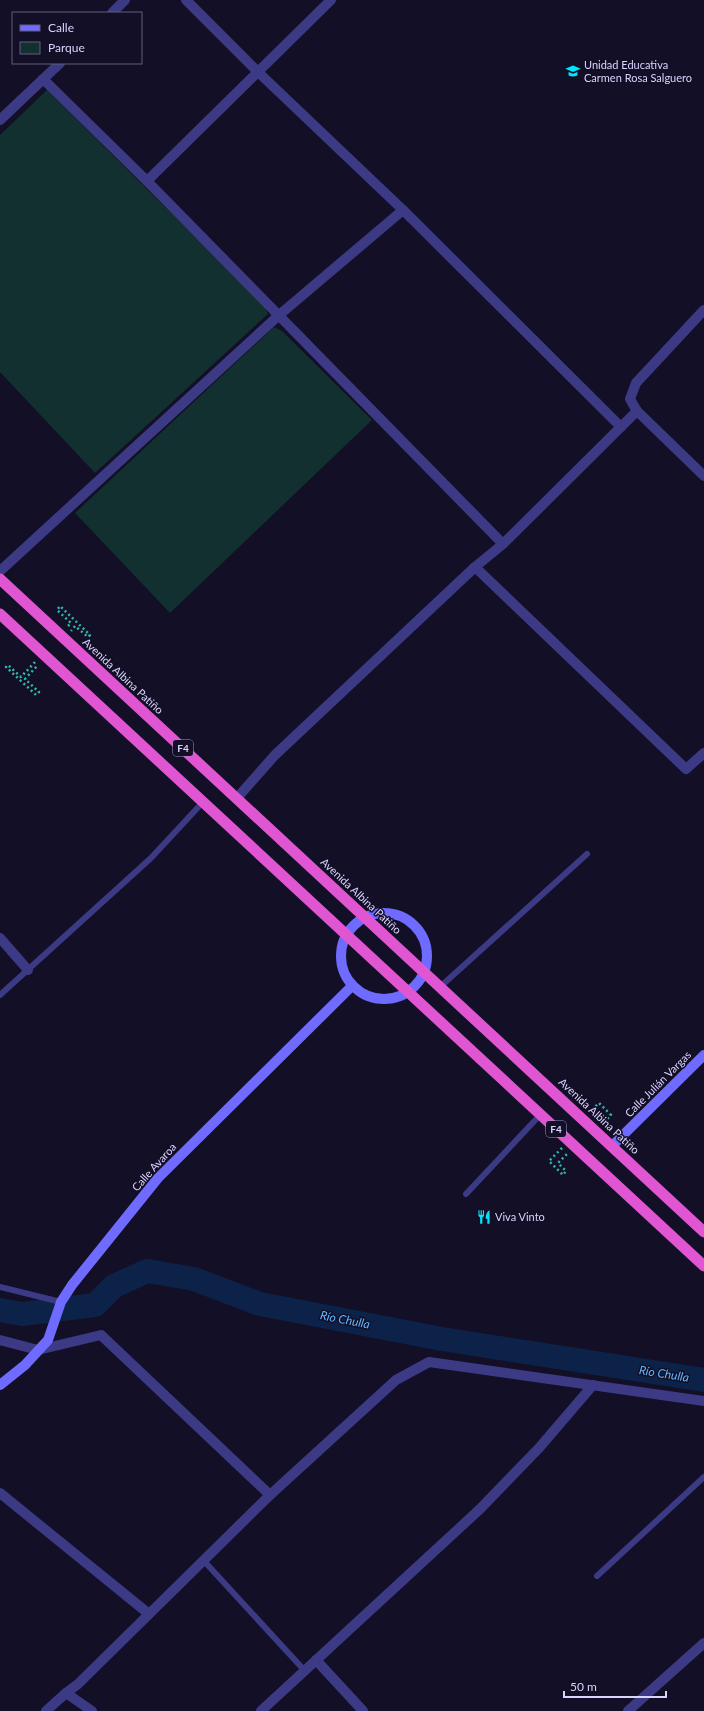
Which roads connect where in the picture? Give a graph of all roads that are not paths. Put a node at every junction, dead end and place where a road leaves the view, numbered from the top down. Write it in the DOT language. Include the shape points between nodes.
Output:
graph roads {
  1 [pos="125,0"];
  2 [pos="186,0"];
  3 [pos="331,0"];
  4 [pos="113,12"];
  5 [pos="59,64"];
  6 [pos="258,72"];
  7 [pos="43,79"];
  8 [pos="0,120"];
  9 [pos="147,181"];
  10 [pos="403,210"];
  11 [pos="704,310"];
  12 [pos="278,316"];
  13 [pos="637,411"];
  14 [pos="621,426"];
  15 [pos="704,476"];
  16 [pos="503,544"];
  17 [pos="475,567"];
  18 [pos="0,571"];
  19 [pos="0,580"];
  20 [pos="0,614"];
  21 [pos="704,753"];
  22 [pos="237,798"];
  23 [pos="203,802"];
  24 [pos="587,854"];
  25 [pos="365,917"];
  26 [pos="347,935"];
  27 [pos="0,938"];
  28 [pos="28,970"];
  29 [pos="424,972"];
  30 [pos="352,986"];
  31 [pos="440,986"];
  32 [pos="408,992"];
  33 [pos="0,995"];
  34 [pos="704,1055"];
  35 [pos="541,1114"];
  36 [pos="612,1146"];
  37 [pos="466,1194"];
  38 [pos="704,1232"];
  39 [pos="704,1266"];
  40 [pos="0,1287"];
  41 [pos="61,1303"];
  42 [pos="0,1340"];
  43 [pos="38,1350"];
  44 [pos="0,1385"];
  45 [pos="593,1385"];
  46 [pos="704,1401"];
  47 [pos="704,1477"];
  48 [pos="0,1493"];
  49 [pos="270,1495"];
  50 [pos="204,1561"];
  51 [pos="597,1576"];
  52 [pos="149,1614"];
  53 [pos="704,1643"];
  54 [pos="316,1660"];
  55 [pos="305,1671"];
  56 [pos="66,1693"];
  57 [pos="46,1711"];
  58 [pos="92,1711"];
  59 [pos="261,1711"];
  60 [pos="363,1711"];
  61 [pos="628,1711"];
  1 -- 4 [label="street"];
  2 -- 6 [label="street"];
  3 -- 6 [label="street"];
  5 -- 7 [label="street"];
  6 -- 9 [label="street"];
  6 -- 10 [label="street"];
  7 -- 8 [label="street"];
  7 -- 9 [label="street"];
  9 -- 12 [label="street"];
  10 -- 12 [label="street"];
  10 -- 14 [label="street"];
  11 -- 13 [label="street" via="636,384 630,399"];
  12 -- 16 [label="street"];
  12 -- 18 [label="street"];
  13 -- 14 [label="street"];
  13 -- 15 [label="street"];
  14 -- 16 [label="street"];
  16 -- 17 [label="street"];
  17 -- 21 [label="street" via="686,769"];
  17 -- 22 [label="street" via="275,755"];
  19 -- 22 [label="highway, Avenida Albina Patiño / F4"];
  20 -- 23 [label="highway, F4"];
  22 -- 25 [label="highway, Avenida Albina Patiño / F4"];
  23 -- 26 [label="highway, F4"];
  23 -- 28 [label="lane" via="151,858"];
  24 -- 31 [label="lane"];
  25 -- 26 [label="main road" via="356,923"];
  25 -- 29 [label="highway, Avenida Albina Patiño / F4"];
  25 -- 29 [label="main road" via="381,911 395,912 408,919 425,941 427,955"];
  26 -- 30 [label="main road" via="342,947 341,961"];
  26 -- 32 [label="highway, F4"];
  27 -- 28 [label="street"];
  28 -- 33 [label="lane"];
  29 -- 31 [label="highway, Avenida Albina Patiño / F4"];
  29 -- 32 [label="main road" via="418,983"];
  30 -- 32 [label="main road" via="362,994 386,1000"];
  30 -- 41 [label="main road, Calle Avaroa" via="158,1178 72,1285"];
  31 -- 36 [label="highway, Avenida Albina Patiño / F4"];
  32 -- 35 [label="highway, F4"];
  34 -- 36 [label="main road, Calle Julián Vargas"];
  35 -- 37 [label="lane"];
  35 -- 39 [label="highway, F4"];
  36 -- 38 [label="highway, Avenida Albina Patiño / F4"];
  40 -- 41 [label="lane"];
  41 -- 43 [label="main road, Calle Avaroa" via="48,1340"];
  42 -- 43 [label="street"];
  43 -- 44 [label="main road, Calle Avaroa" via="25,1365"];
  43 -- 49 [label="street" via="101,1335"];
  45 -- 46 [label="street"];
  45 -- 49 [label="street" via="429,1362 396,1380"];
  45 -- 54 [label="street" via="539,1448 480,1509"];
  47 -- 51 [label="lane"];
  48 -- 52 [label="street"];
  49 -- 50 [label="street"];
  50 -- 52 [label="street"];
  50 -- 55 [label="lane"];
  52 -- 56 [label="street"];
  53 -- 61 [label="street"];
  54 -- 55 [label="street"];
  54 -- 60 [label="street"];
  55 -- 59 [label="street"];
  56 -- 57 [label="street"];
  56 -- 58 [label="street"];
}
